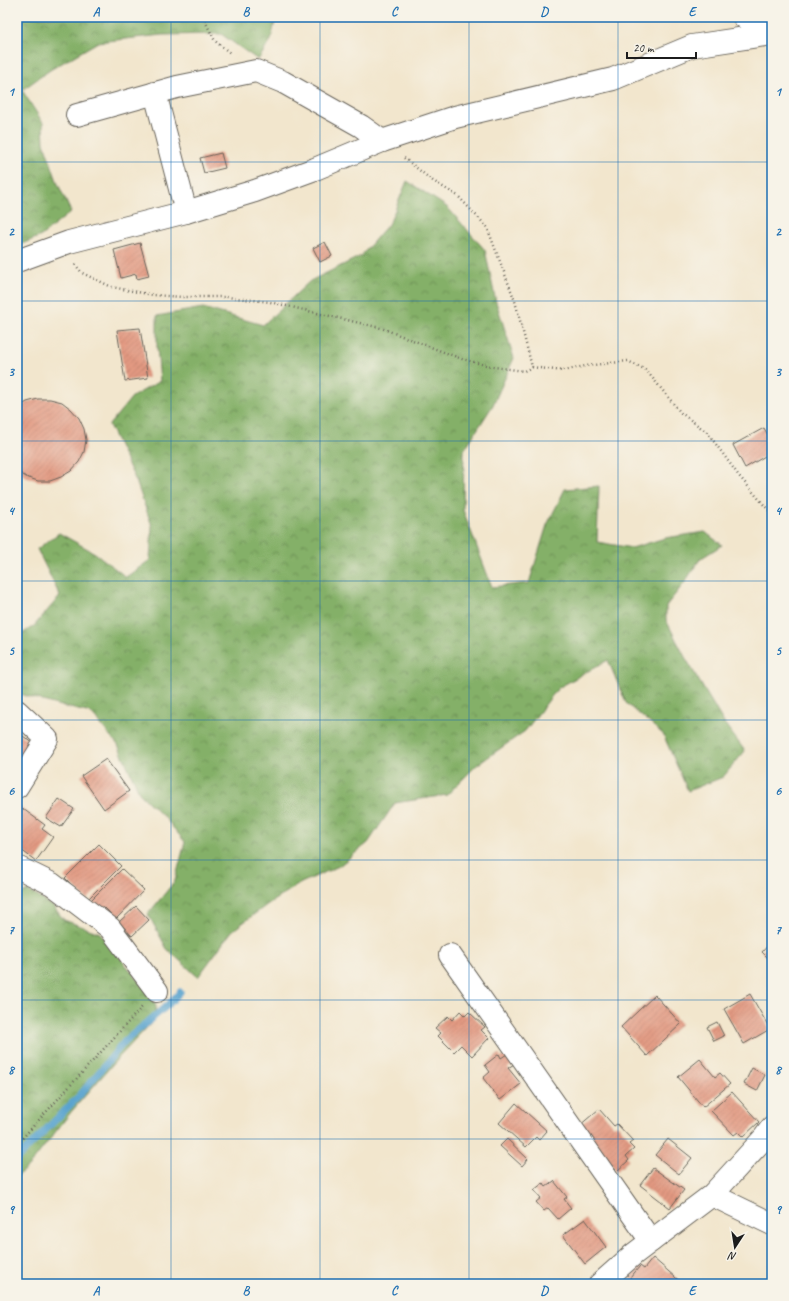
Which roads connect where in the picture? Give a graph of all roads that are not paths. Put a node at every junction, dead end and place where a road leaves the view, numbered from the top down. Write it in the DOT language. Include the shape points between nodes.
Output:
graph roads {
  1 [pos="744,17"];
  2 [pos="770,34"];
  3 [pos="155,93"];
  4 [pos="77,114"];
  5 [pos="382,141"];
  6 [pos="186,212"];
  7 [pos="17,261"];
  8 [pos="17,711"];
  9 [pos="17,787"];
  10 [pos="17,867"];
  11 [pos="450,955"];
  12 [pos="157,991"];
  13 [pos="772,1126"];
  14 [pos="712,1195"];
  15 [pos="772,1224"];
  16 [pos="651,1241"];
  17 [pos="600,1284"];
  1 -- 2 [label="street"];
  2 -- 5 [label="street" via="692,46 613,80 455,117"];
  3 -- 4 [label="street"];
  3 -- 5 [label="street" via="256,71 283,82 361,126"];
  3 -- 6 [label="street"];
  5 -- 6 [label="street" via="255,191"];
  6 -- 7 [label="street" via="69,242"];
  8 -- 9 [label="street" via="47,739"];
  10 -- 12 [label="street" via="52,884 110,928"];
  11 -- 16 [label="street"];
  13 -- 14 [label="street"];
  14 -- 15 [label="street"];
  14 -- 16 [label="street"];
  16 -- 17 [label="street"];
}
